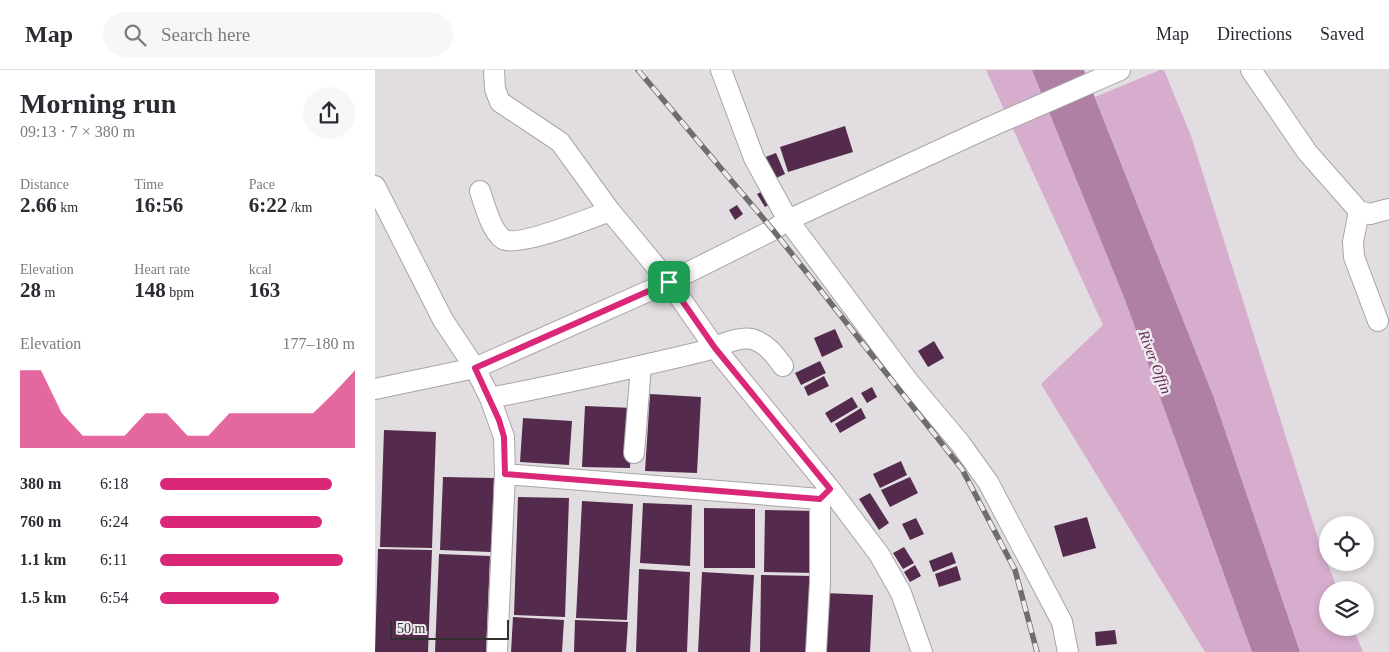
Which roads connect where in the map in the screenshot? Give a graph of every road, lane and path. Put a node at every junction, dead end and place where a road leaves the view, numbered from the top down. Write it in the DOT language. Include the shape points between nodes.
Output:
graph roads {
  1 [pos="494,70"];
  2 [pos="721,70"];
  3 [pos="1120,70"];
  4 [pos="1251,70"];
  5 [pos="375,186"];
  6 [pos="480,191"];
  7 [pos="1389,209"];
  8 [pos="610,211"];
  9 [pos="1359,211"];
  10 [pos="788,220"];
  11 [pos="669,282"];
  12 [pos="1378,321"];
  13 [pos="715,348"];
  14 [pos="641,366"];
  15 [pos="783,366"];
  16 [pos="475,368"];
  17 [pos="375,389"];
  18 [pos="490,398"];
  19 [pos="634,453"];
  20 [pos="505,474"];
  21 [pos="825,494"];
  22 [pos="497,652"];
  23 [pos="816,652"];
  24 [pos="922,652"];
  25 [pos="1068,652"];
  1 -- 8 [label="street" via="495,89 500,102 560,142"];
  2 -- 10 [label="street" via="754,158"];
  3 -- 10 [label="street"];
  4 -- 9 [label="street" via="1307,152"];
  5 -- 16 [label="street" via="443,320"];
  6 -- 8 [label="street" via="501,238 510,242 551,232"];
  7 -- 9 [label="street" via="1370,214"];
  8 -- 11 [label="street"];
  9 -- 12 [label="street" via="1353,242 1354,256"];
  10 -- 11 [label="street"];
  10 -- 25 [label="street" via="988,482 1062,622"];
  11 -- 13 [label="street"];
  11 -- 16 [label="street"];
  13 -- 14 [label="street"];
  13 -- 15 [label="street" via="739,339 752,339 773,352"];
  13 -- 21 [label="street"];
  14 -- 18 [label="street"];
  14 -- 19 [label="street"];
  16 -- 17 [label="street"];
  16 -- 18 [label="street"];
  18 -- 20 [label="street" via="504,437"];
  20 -- 21 [label="street"];
  20 -- 22 [label="street"];
  21 -- 23 [label="street"];
  21 -- 24 [label="street" via="879,554 901,593"];
}
